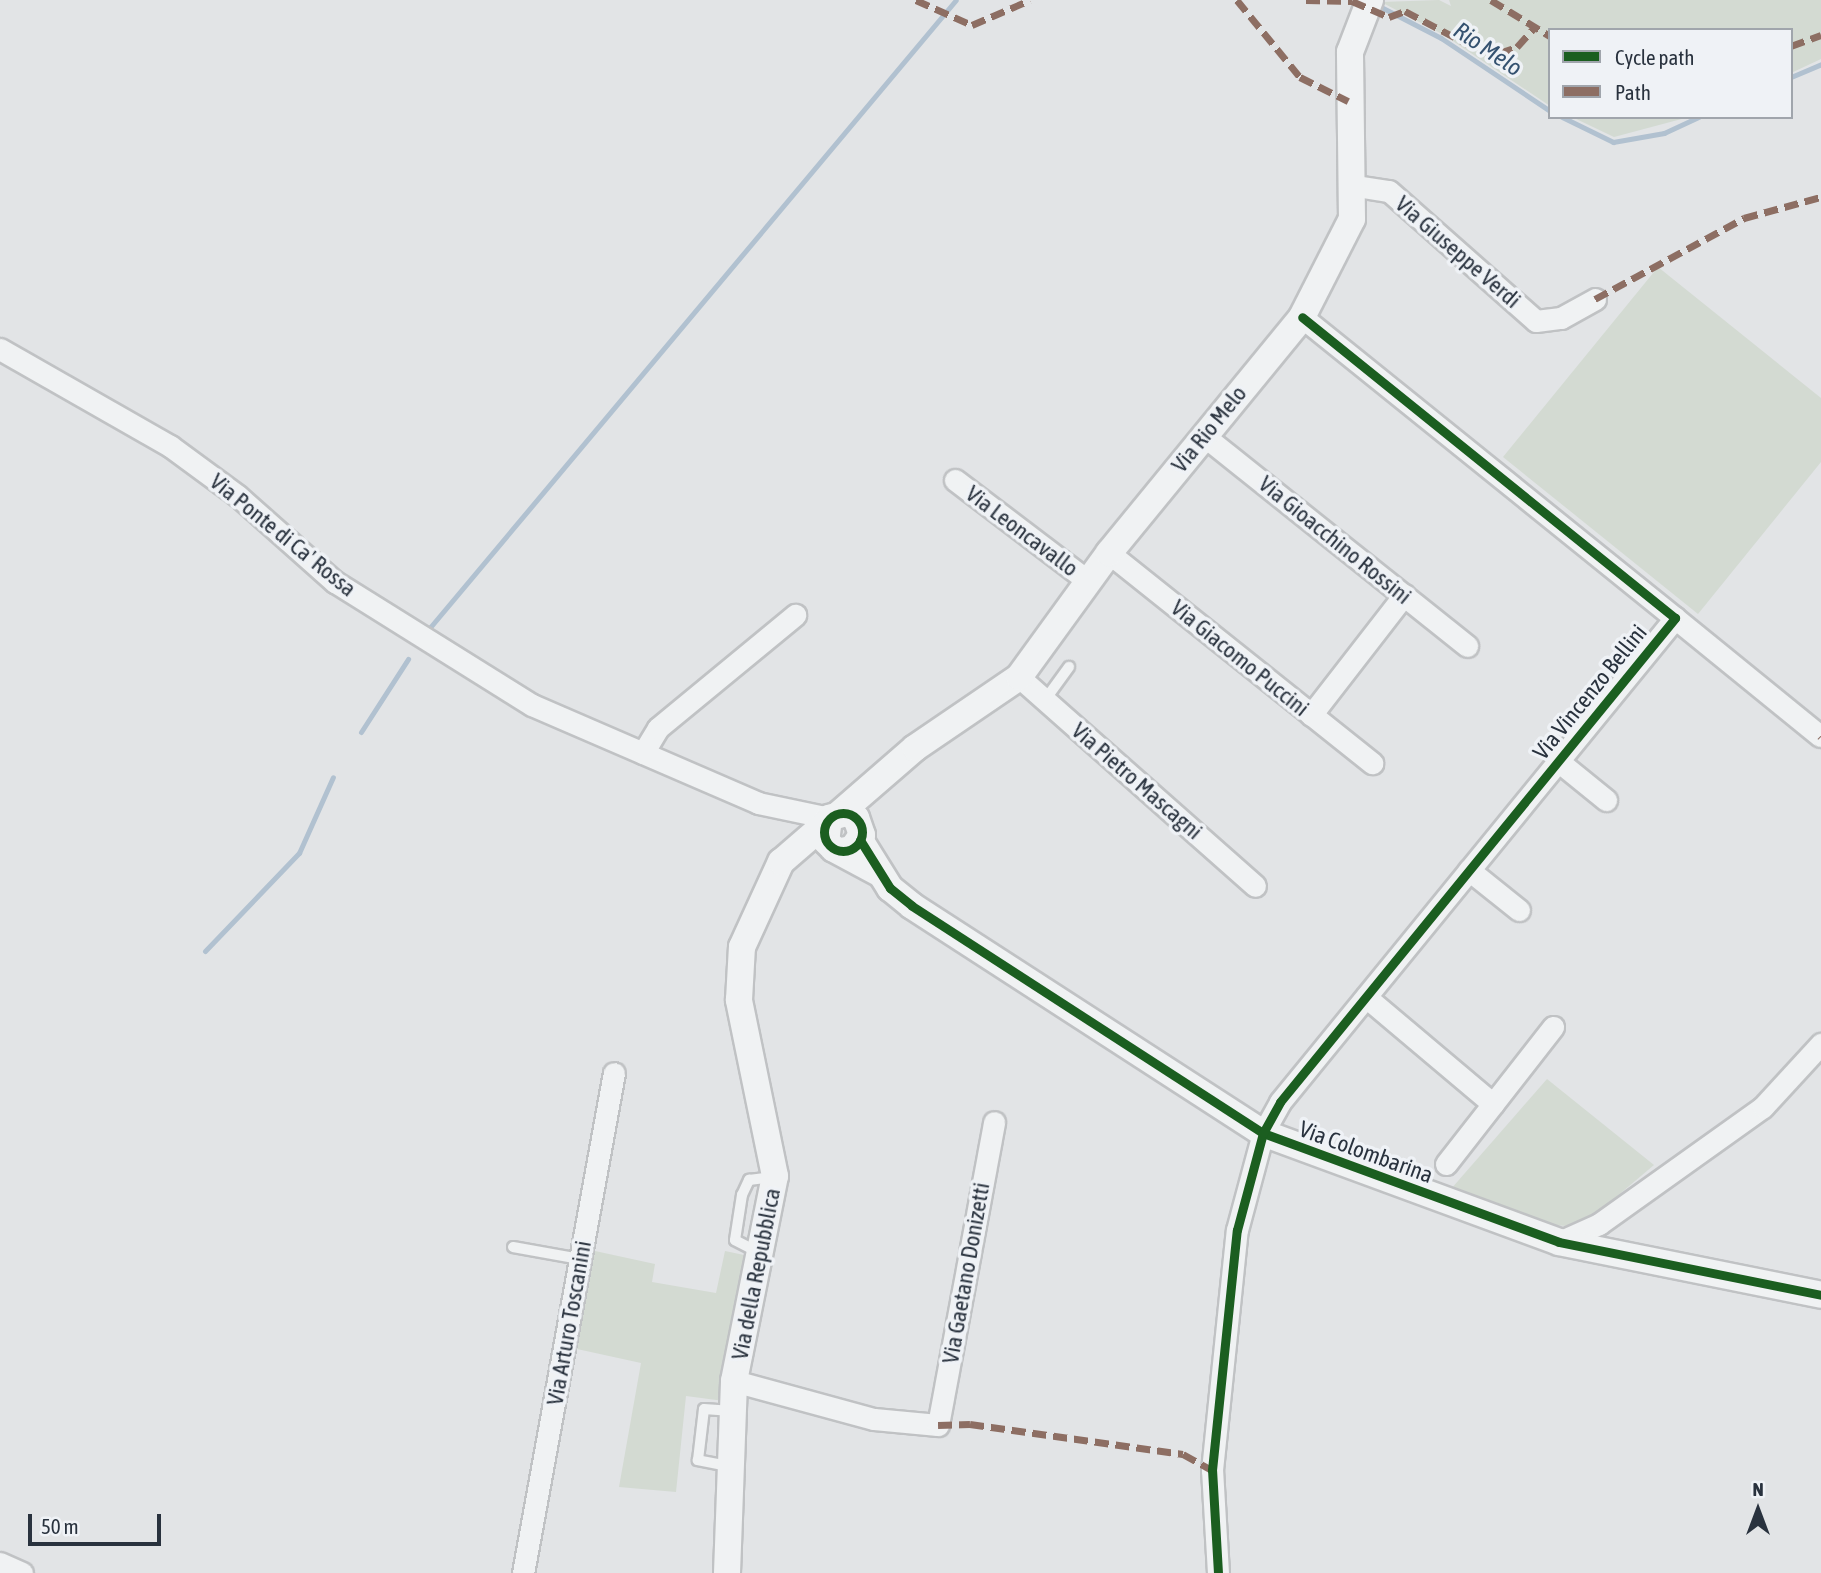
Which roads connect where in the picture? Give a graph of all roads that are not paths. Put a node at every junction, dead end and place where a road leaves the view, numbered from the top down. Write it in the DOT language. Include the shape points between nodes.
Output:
graph roads {
  1 [pos="1366,10"];
  2 [pos="1356,186"];
  3 [pos="1595,299"];
  4 [pos="1302,317"];
  5 [pos="0,349"];
  6 [pos="1203,435"];
  7 [pos="956,480"];
  8 [pos="1109,553"];
  9 [pos="1088,581"];
  10 [pos="1404,595"];
  11 [pos="795,615"];
  12 [pos="1675,618"];
  13 [pos="1468,646"];
  14 [pos="1069,667"];
  15 [pos="1019,677"];
  16 [pos="1045,700"];
  17 [pos="1311,715"];
  18 [pos="1820,736"];
  19 [pos="643,754"];
  20 [pos="1558,761"];
  21 [pos="1371,763"];
  22 [pos="883,775"];
  23 [pos="1606,800"];
  24 [pos="832,818"];
  25 [pos="849,842"];
  26 [pos="781,862"];
  27 [pos="1469,870"];
  28 [pos="1255,886"];
  29 [pos="1519,910"];
  30 [pos="1366,997"];
  31 [pos="1553,1027"];
  32 [pos="1821,1044"];
  33 [pos="614,1073"];
  34 [pos="1493,1104"];
  35 [pos="993,1122"];
  36 [pos="1263,1133"];
  37 [pos="1446,1164"];
  38 [pos="1559,1242"];
  39 [pos="513,1247"];
  40 [pos="580,1259"];
  41 [pos="1821,1295"];
  42 [pos="734,1381"];
  43 [pos="0,1563"];
  44 [pos="22,1573"];
  45 [pos="523,1573"];
  46 [pos="725,1573"];
  47 [pos="1218,1573"];
  1 -- 2 [label="street, Via Rio Melo" via="1350,52 1348,101"];
  2 -- 3 [label="street, Via Giuseppe Verdi" via="1389,191 1536,321 1561,318"];
  2 -- 4 [label="street, Via Rio Melo" via="1340,251"];
  4 -- 6 [label="street, Via Rio Melo"];
  4 -- 12 [label="street, Via Vincenzo Bellini"];
  5 -- 19 [label="street, Via Ponte di Ca' Rossa" via="170,446 238,496 335,582 449,657 532,705"];
  6 -- 8 [label="street, Via Rio Melo"];
  6 -- 10 [label="street, Via Gioacchino Rossini"];
  7 -- 9 [label="street, Via Leoncavallo"];
  8 -- 9 [label="street, Via Rio Melo"];
  8 -- 17 [label="street, Via Giacomo Puccini"];
  9 -- 15 [label="street, Via Rio Melo"];
  10 -- 13 [label="street, Via Gioacchino Rossini"];
  10 -- 17 [label="street"];
  11 -- 19 [label="street" via="658,728"];
  12 -- 18 [label="street, Via Vincenzo Bellini"];
  12 -- 20 [label="street, Via Vincenzo Bellini"];
  14 -- 16 [label="lane"];
  15 -- 16 [label="street, Via Pietro Mascagni"];
  15 -- 22 [label="street, Via Rio Melo"];
  16 -- 28 [label="street, Via Pietro Mascagni"];
  17 -- 21 [label="street, Via Giacomo Puccini"];
  19 -- 24 [label="street, Via Ponte di Ca' Rossa" via="758,803"];
  20 -- 23 [label="street, Via Vincenzo Bellini"];
  20 -- 27 [label="street, Via Vincenzo Bellini"];
  22 -- 24 [label="street, Via Rio Melo"];
  22 -- 25 [label="street"];
  24 -- 25 [label="street, Via Colombarina" via="856,818"];
  24 -- 26 [label="street, Via della Repubblica"];
  25 -- 26 [label="street"];
  25 -- 36 [label="street, Via Colombarina" via="942,927"];
  26 -- 42 [label="street, Via della Repubblica" via="742,947 739,1000 775,1176"];
  27 -- 29 [label="street"];
  27 -- 30 [label="street, Via Vincenzo Bellini"];
  30 -- 34 [label="street"];
  30 -- 36 [label="street, Via Vincenzo Bellini" via="1280,1102"];
  31 -- 34 [label="street"];
  32 -- 38 [label="street" via="1763,1107 1599,1224"];
  33 -- 40 [label="street, Via Arturo Toscanini"];
  34 -- 37 [label="street"];
  35 -- 42 [label="street, Via Gaetano Donizetti" via="938,1425 874,1419"];
  36 -- 38 [label="street, Via Colombarina"];
  36 -- 47 [label="street, Via Vincenzo Bellini" via="1237,1230 1212,1469"];
  38 -- 41 [label="street, Via Colombarina"];
  39 -- 40 [label="lane"];
  40 -- 45 [label="street, Via Arturo Toscanini"];
  42 -- 46 [label="street, Via della Repubblica"];
  43 -- 44 [label="street"];
}
